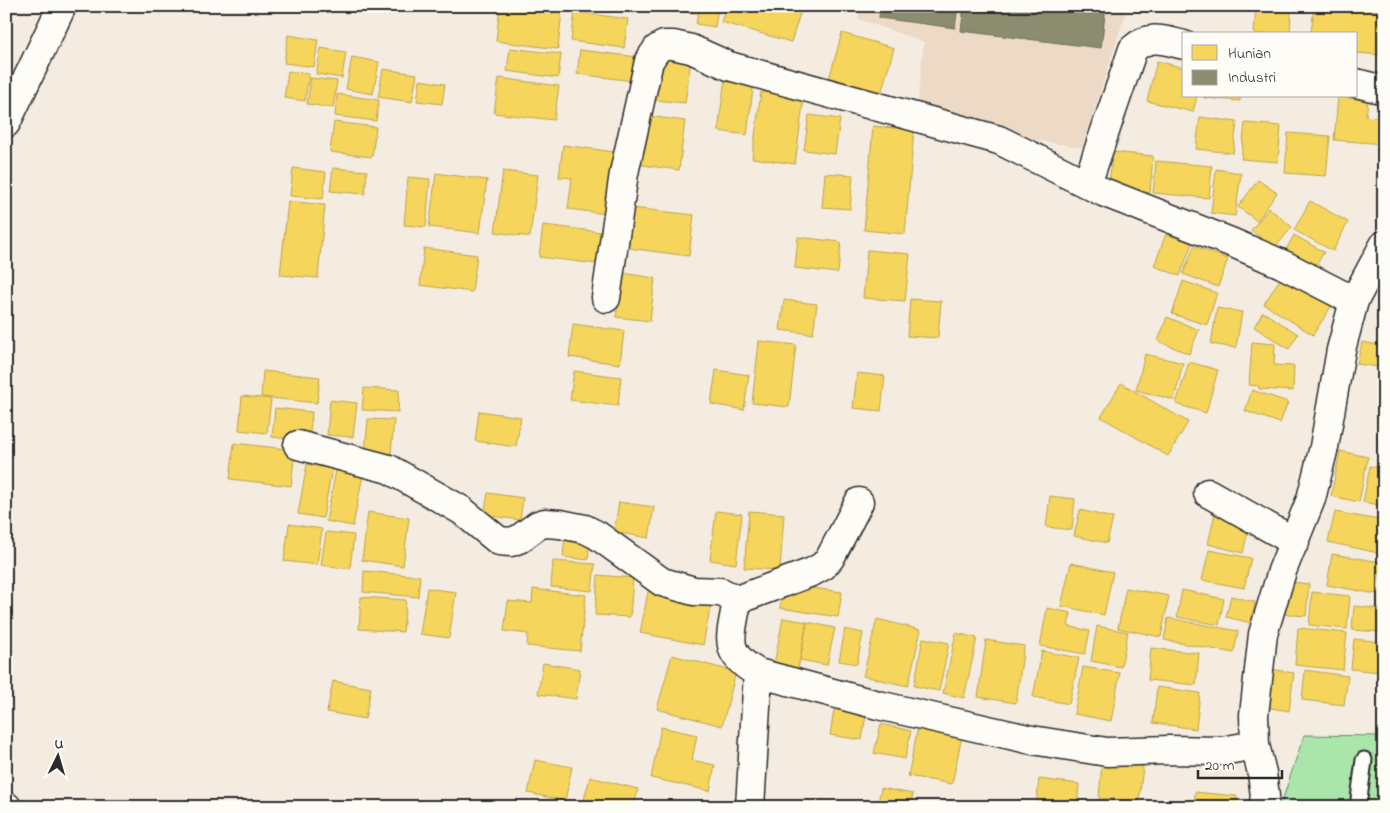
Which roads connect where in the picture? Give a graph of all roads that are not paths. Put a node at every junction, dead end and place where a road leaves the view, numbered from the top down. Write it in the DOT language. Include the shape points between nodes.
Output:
graph roads {
  1 [pos="62,6"];
  2 [pos="1182,44"];
  3 [pos="1358,84"];
  4 [pos="1384,90"];
  5 [pos="6,123"];
  6 [pos="1087,184"];
  7 [pos="1384,245"];
  8 [pos="606,298"];
  9 [pos="1354,301"];
  10 [pos="298,445"];
  11 [pos="1208,492"];
  12 [pos="859,502"];
  13 [pos="1295,542"];
  14 [pos="737,600"];
  15 [pos="758,672"];
  16 [pos="1255,745"];
  17 [pos="1364,760"];
  18 [pos="750,807"];
  19 [pos="1264,807"];
  20 [pos="1358,807"];
  1 -- 5 [label="street"];
  2 -- 6 [label="street" via="1153,39 1142,41 1133,49"];
  3 -- 4 [label="street"];
  6 -- 8 [label="street" via="999,140 729,66 691,49 664,45 649,61 638,108 624,173"];
  6 -- 9 [label="street" via="1241,246"];
  7 -- 9 [label="street"];
  9 -- 13 [label="street" via="1341,350 1324,447 1311,499"];
  10 -- 14 [label="street" via="389,469 461,510 499,541 519,539 545,523 585,529 662,582 694,591 721,592"];
  11 -- 13 [label="street"];
  12 -- 14 [label="street" via="823,566"];
  13 -- 16 [label="street" via="1282,571 1263,634 1254,715"];
  14 -- 15 [label="street" via="731,644 735,656"];
  15 -- 16 [label="street" via="878,705 1023,738 1107,752 1222,751"];
  15 -- 18 [label="street"];
  16 -- 19 [label="street" via="1262,773"];
  17 -- 20 [label="lane"];
}
